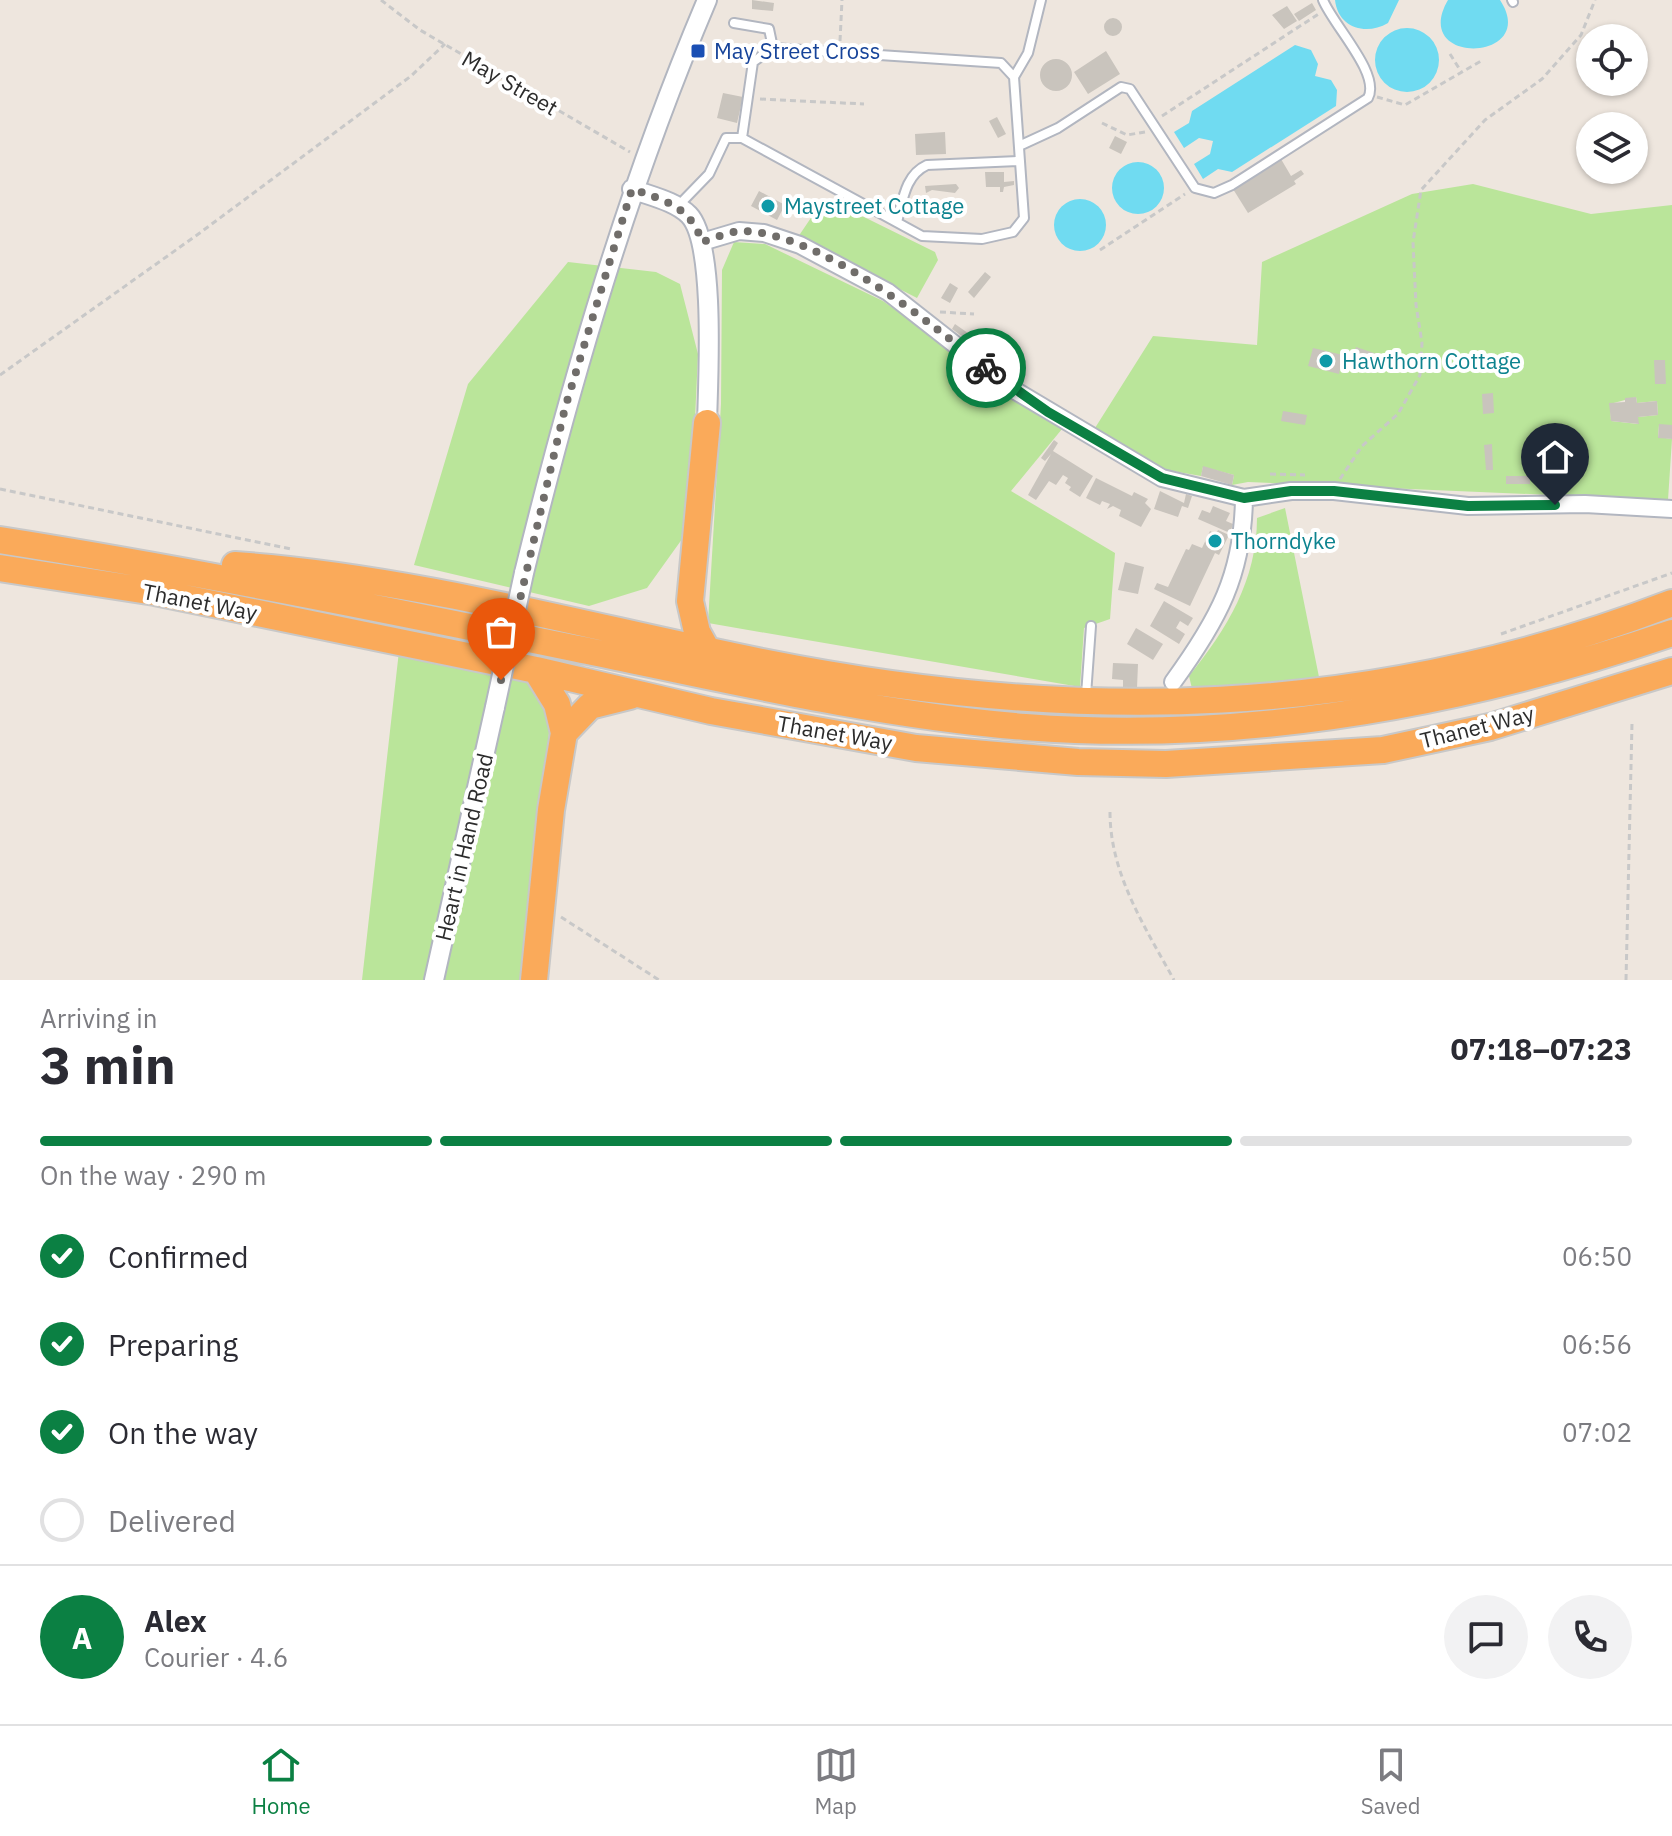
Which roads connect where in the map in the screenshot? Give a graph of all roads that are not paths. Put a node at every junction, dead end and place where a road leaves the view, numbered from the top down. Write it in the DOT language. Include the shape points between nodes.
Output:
graph roads {
  1 [pos="707,0"];
  2 [pos="1041,0"];
  3 [pos="1324,4"];
  4 [pos="734,23"];
  5 [pos="773,48"];
  6 [pos="1014,77"];
  7 [pos="742,138"];
  8 [pos="1019,146"];
  9 [pos="1020,161"];
  10 [pos="632,189"];
  11 [pos="677,206"];
  12 [pos="897,222"];
  13 [pos="702,242"];
  14 [pos="707,423"];
  15 [pos="1244,498"];
  16 [pos="1672,509"];
  17 [pos="0,540"];
  18 [pos="103,556"];
  19 [pos="0,568"];
  20 [pos="690,601"];
  21 [pos="1672,603"];
  22 [pos="1091,626"];
  23 [pos="1672,633"];
  24 [pos="653,639"];
  25 [pos="707,650"];
  26 [pos="536,670"];
  27 [pos="1672,671"];
  28 [pos="1173,682"];
  29 [pos="642,695"];
  30 [pos="1086,703"];
  31 [pos="564,733"];
  32 [pos="434,980"];
  33 [pos="534,980"];
  1 -- 10 [label="street, Heart in Hand Road"];
  2 -- 6 [label="lane" via="1028,53"];
  3 -- 8 [label="lane" via="1369,75 1370,94 1232,185 1214,193 1195,188 1130,89 1121,87"];
  4 -- 5 [label="lane" via="769,29"];
  5 -- 6 [label="lane" via="1001,63"];
  5 -- 7 [label="lane" via="753,62"];
  6 -- 8 [label="lane"];
  7 -- 11 [label="lane" via="726,138 709,174"];
  7 -- 12 [label="lane"];
  8 -- 9 [label="lane"];
  9 -- 12 [label="lane" via="927,165 917,170 907,187"];
  9 -- 12 [label="lane" via="1024,218 1013,232 982,239 922,236"];
  10 -- 11 [label="street"];
  10 -- 32 [label="street, Heart in Hand Road, bridge" via="565,408"];
  11 -- 13 [label="street" via="697,227"];
  13 -- 14 [label="street"];
  13 -- 15 [label="street" via="739,231 800,245 888,292 1009,387 1162,478"];
  14 -- 20 [label="highway"];
  15 -- 16 [label="street" via="1334,491 1468,506"];
  15 -- 28 [label="street" via="1235,576"];
  17 -- 18 [label="highway, Thanet Way"];
  18 -- 23 [label="highway, Thanet Way" via="761,688 1027,727 1228,728 1375,710 1524,680"];
  18 -- 24 [label="highway" via="270,567 441,595"];
  19 -- 26 [label="highway, Thanet Way" via="155,592"];
  20 -- 24 [label="highway" via="670,629"];
  20 -- 25 [label="highway"];
  21 -- 30 [label="highway" via="1624,622 1430,674 1262,698"];
  22 -- 30 [label="lane"];
  24 -- 25 [label="highway"];
  25 -- 30 [label="highway" via="894,686"];
  26 -- 29 [label="highway, Thanet Way"];
  26 -- 31 [label="highway" via="557,704"];
  27 -- 29 [label="highway, Thanet Way" via="1490,727 1383,750 1166,764 916,748"];
  29 -- 31 [label="highway" via="590,706"];
  31 -- 33 [label="highway"];
}
